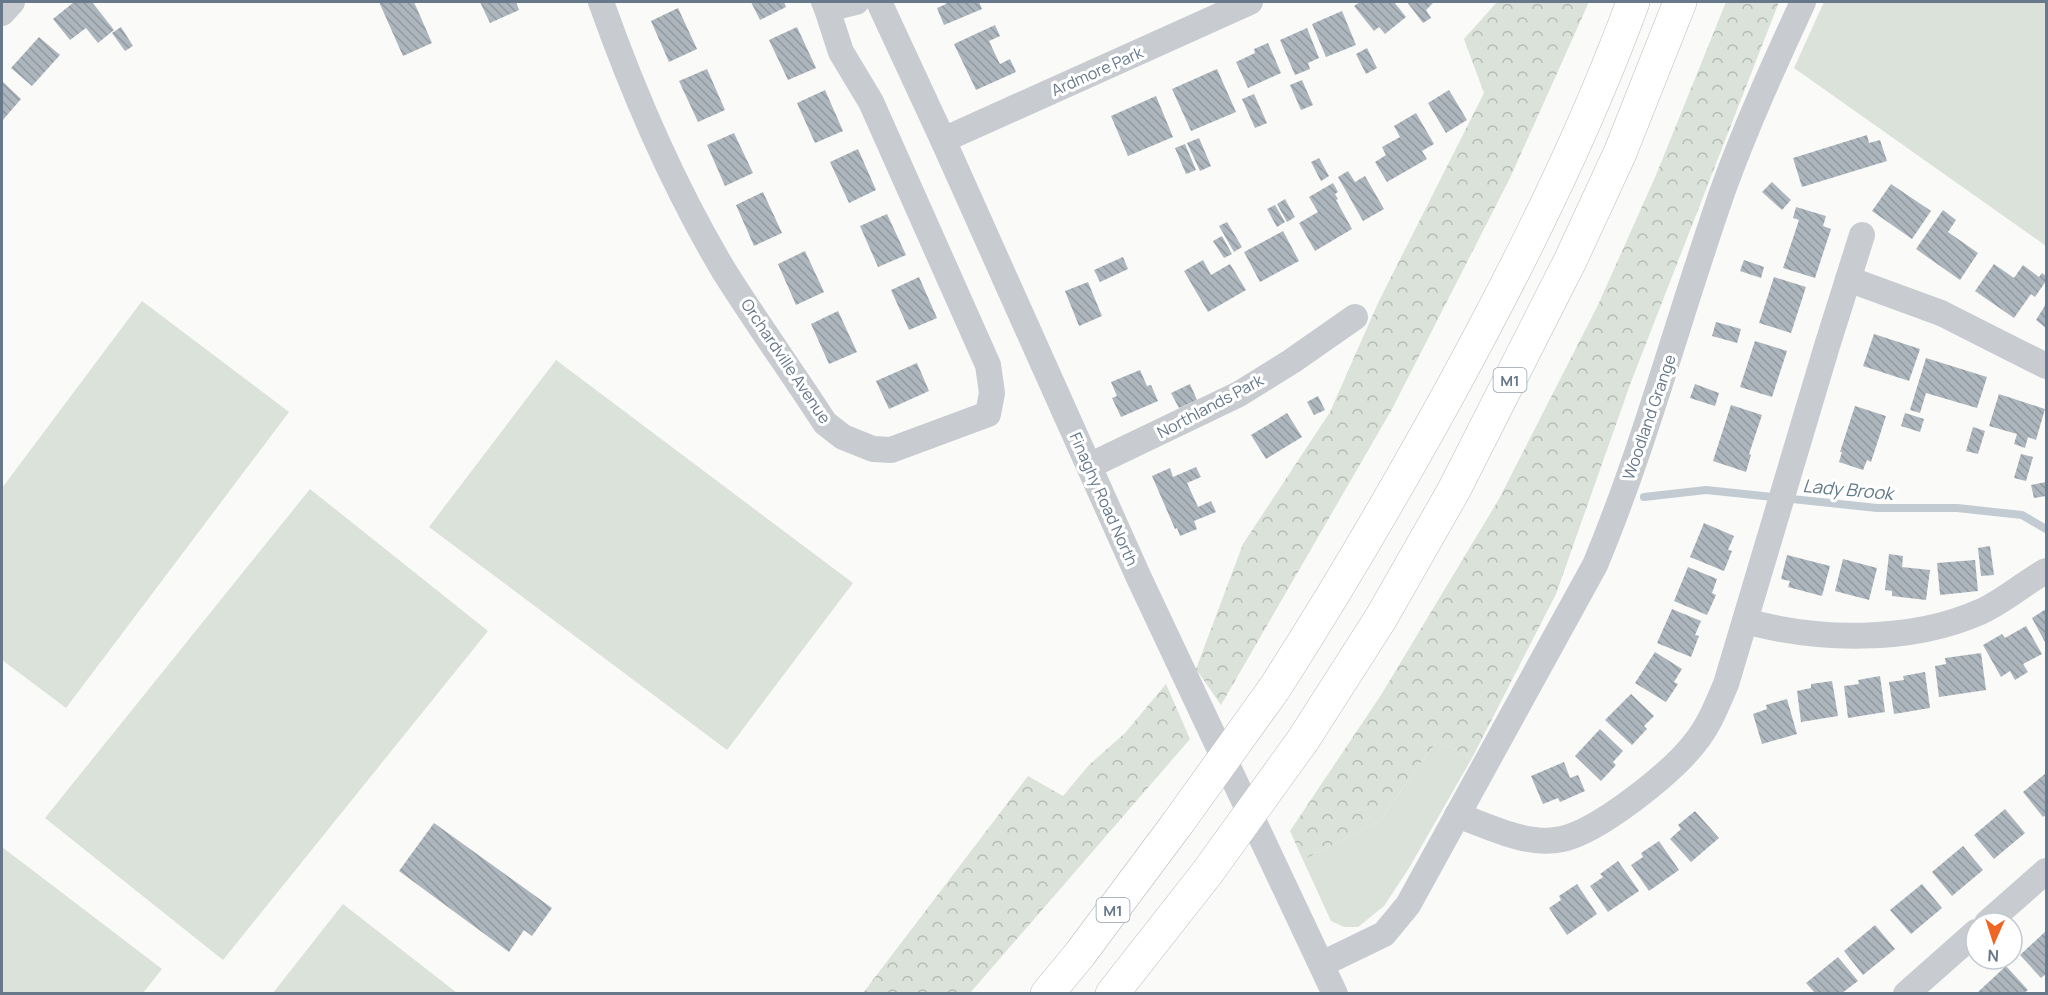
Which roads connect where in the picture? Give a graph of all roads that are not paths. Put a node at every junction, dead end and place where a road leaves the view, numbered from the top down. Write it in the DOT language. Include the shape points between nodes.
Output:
graph roads {
  1 [pos="601,2"];
  2 [pos="856,2"];
  3 [pos="879,2"];
  4 [pos="1250,2"];
  5 [pos="1633,2"];
  6 [pos="1680,2"];
  7 [pos="1803,2"];
  8 [pos="825,4"];
  9 [pos="943,140"];
  10 [pos="1862,235"];
  11 [pos="1848,279"];
  12 [pos="1354,317"];
  13 [pos="2046,366"];
  14 [pos="1089,466"];
  15 [pos="2046,571"];
  16 [pos="1745,621"];
  17 [pos="1457,815"];
  18 [pos="2046,871"];
  19 [pos="2000,911"];
  20 [pos="1964,942"];
  21 [pos="1322,964"];
  22 [pos="1047,993"];
  23 [pos="1112,993"];
  24 [pos="1335,993"];
  25 [pos="1906,993"];
  1 -- 8 [label="street, Orchardville Avenue" via="638,99 724,270 825,423 843,437 873,449 891,450 988,414 992,393 988,365 871,102 841,52"];
  2 -- 8 [label="street, Orchardville Avenue" via="836,7"];
  3 -- 9 [label="street, Finaghy Road North"];
  4 -- 9 [label="street, Ardmore Park"];
  5 -- 22 [label="highway, M1, bridge" via="1531,238 1335,595 1274,689 1177,824"];
  6 -- 23 [label="highway, M1, bridge" via="1620,153 1571,259 1464,470 1381,618 1303,740 1207,873"];
  7 -- 17 [label="street, Woodland Grange" via="1724,189 1660,386 1595,565"];
  9 -- 14 [label="street, Finaghy Road North"];
  10 -- 11 [label="street"];
  11 -- 13 [label="street" via="1941,313"];
  11 -- 16 [label="street"];
  12 -- 14 [label="street, Northlands Park" via="1239,394"];
  14 -- 21 [label="street, Finaghy Road North"];
  15 -- 16 [label="street" via="1982,611 1912,632 1825,634 1774,629"];
  16 -- 17 [label="street" via="1726,684 1694,745 1659,779 1598,825 1562,840 1535,840"];
  17 -- 21 [label="street, Woodland Grange" via="1408,905 1384,934"];
  18 -- 19 [label="street"];
  20 -- 25 [label="street"];
  21 -- 24 [label="street, Finaghy Road North"];
}
